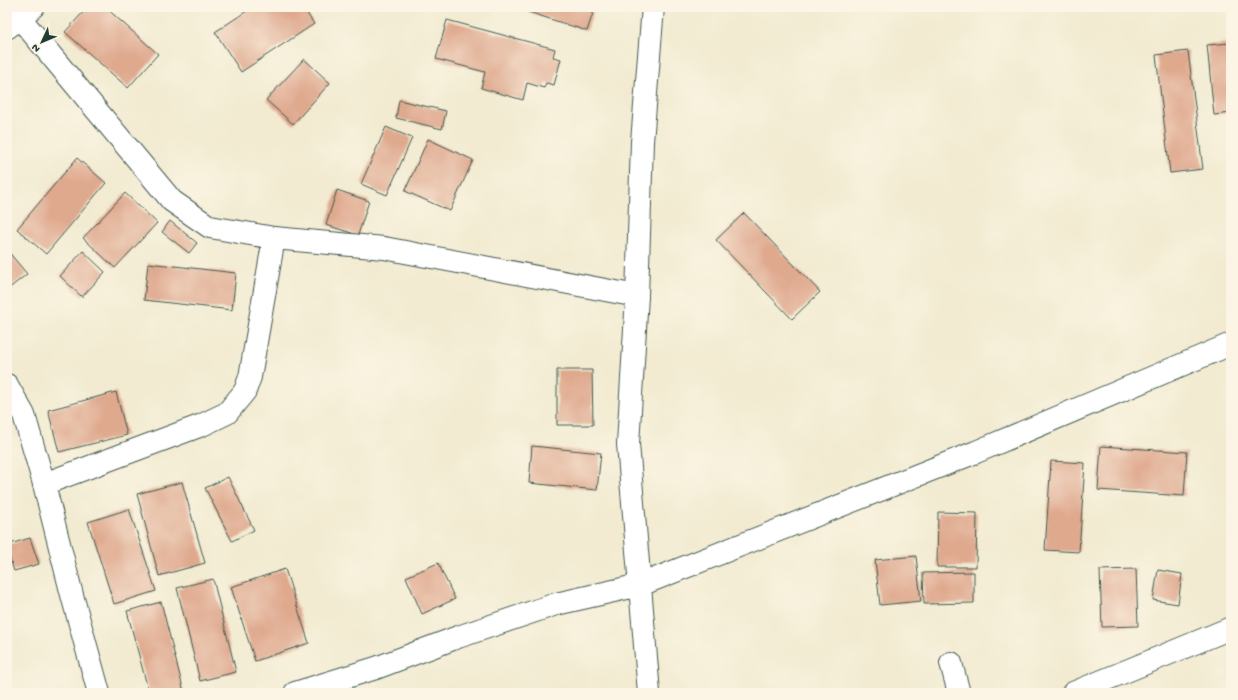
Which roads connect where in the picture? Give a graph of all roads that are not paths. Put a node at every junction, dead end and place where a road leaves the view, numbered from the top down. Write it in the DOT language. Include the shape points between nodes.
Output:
graph roads {
  1 [pos="653,7"];
  2 [pos="20,18"];
  3 [pos="274,238"];
  4 [pos="637,296"];
  5 [pos="1231,344"];
  6 [pos="7,385"];
  7 [pos="44,484"];
  8 [pos="640,585"];
  9 [pos="1231,628"];
  10 [pos="951,663"];
  11 [pos="99,693"];
  12 [pos="295,693"];
  13 [pos="649,693"];
  14 [pos="959,693"];
  15 [pos="1073,693"];
  1 -- 4 [label="street" via="642,142"];
  2 -- 3 [label="street" via="172,201 210,226"];
  3 -- 4 [label="street" via="384,248"];
  3 -- 7 [label="street" via="250,377 245,391 227,413 202,426"];
  4 -- 8 [label="street" via="628,444"];
  5 -- 8 [label="street" via="976,452"];
  6 -- 7 [label="street" via="24,415"];
  7 -- 11 [label="street"];
  8 -- 12 [label="street" via="556,604 376,668"];
  8 -- 13 [label="street"];
  9 -- 15 [label="street"];
  10 -- 14 [label="street"];
}
